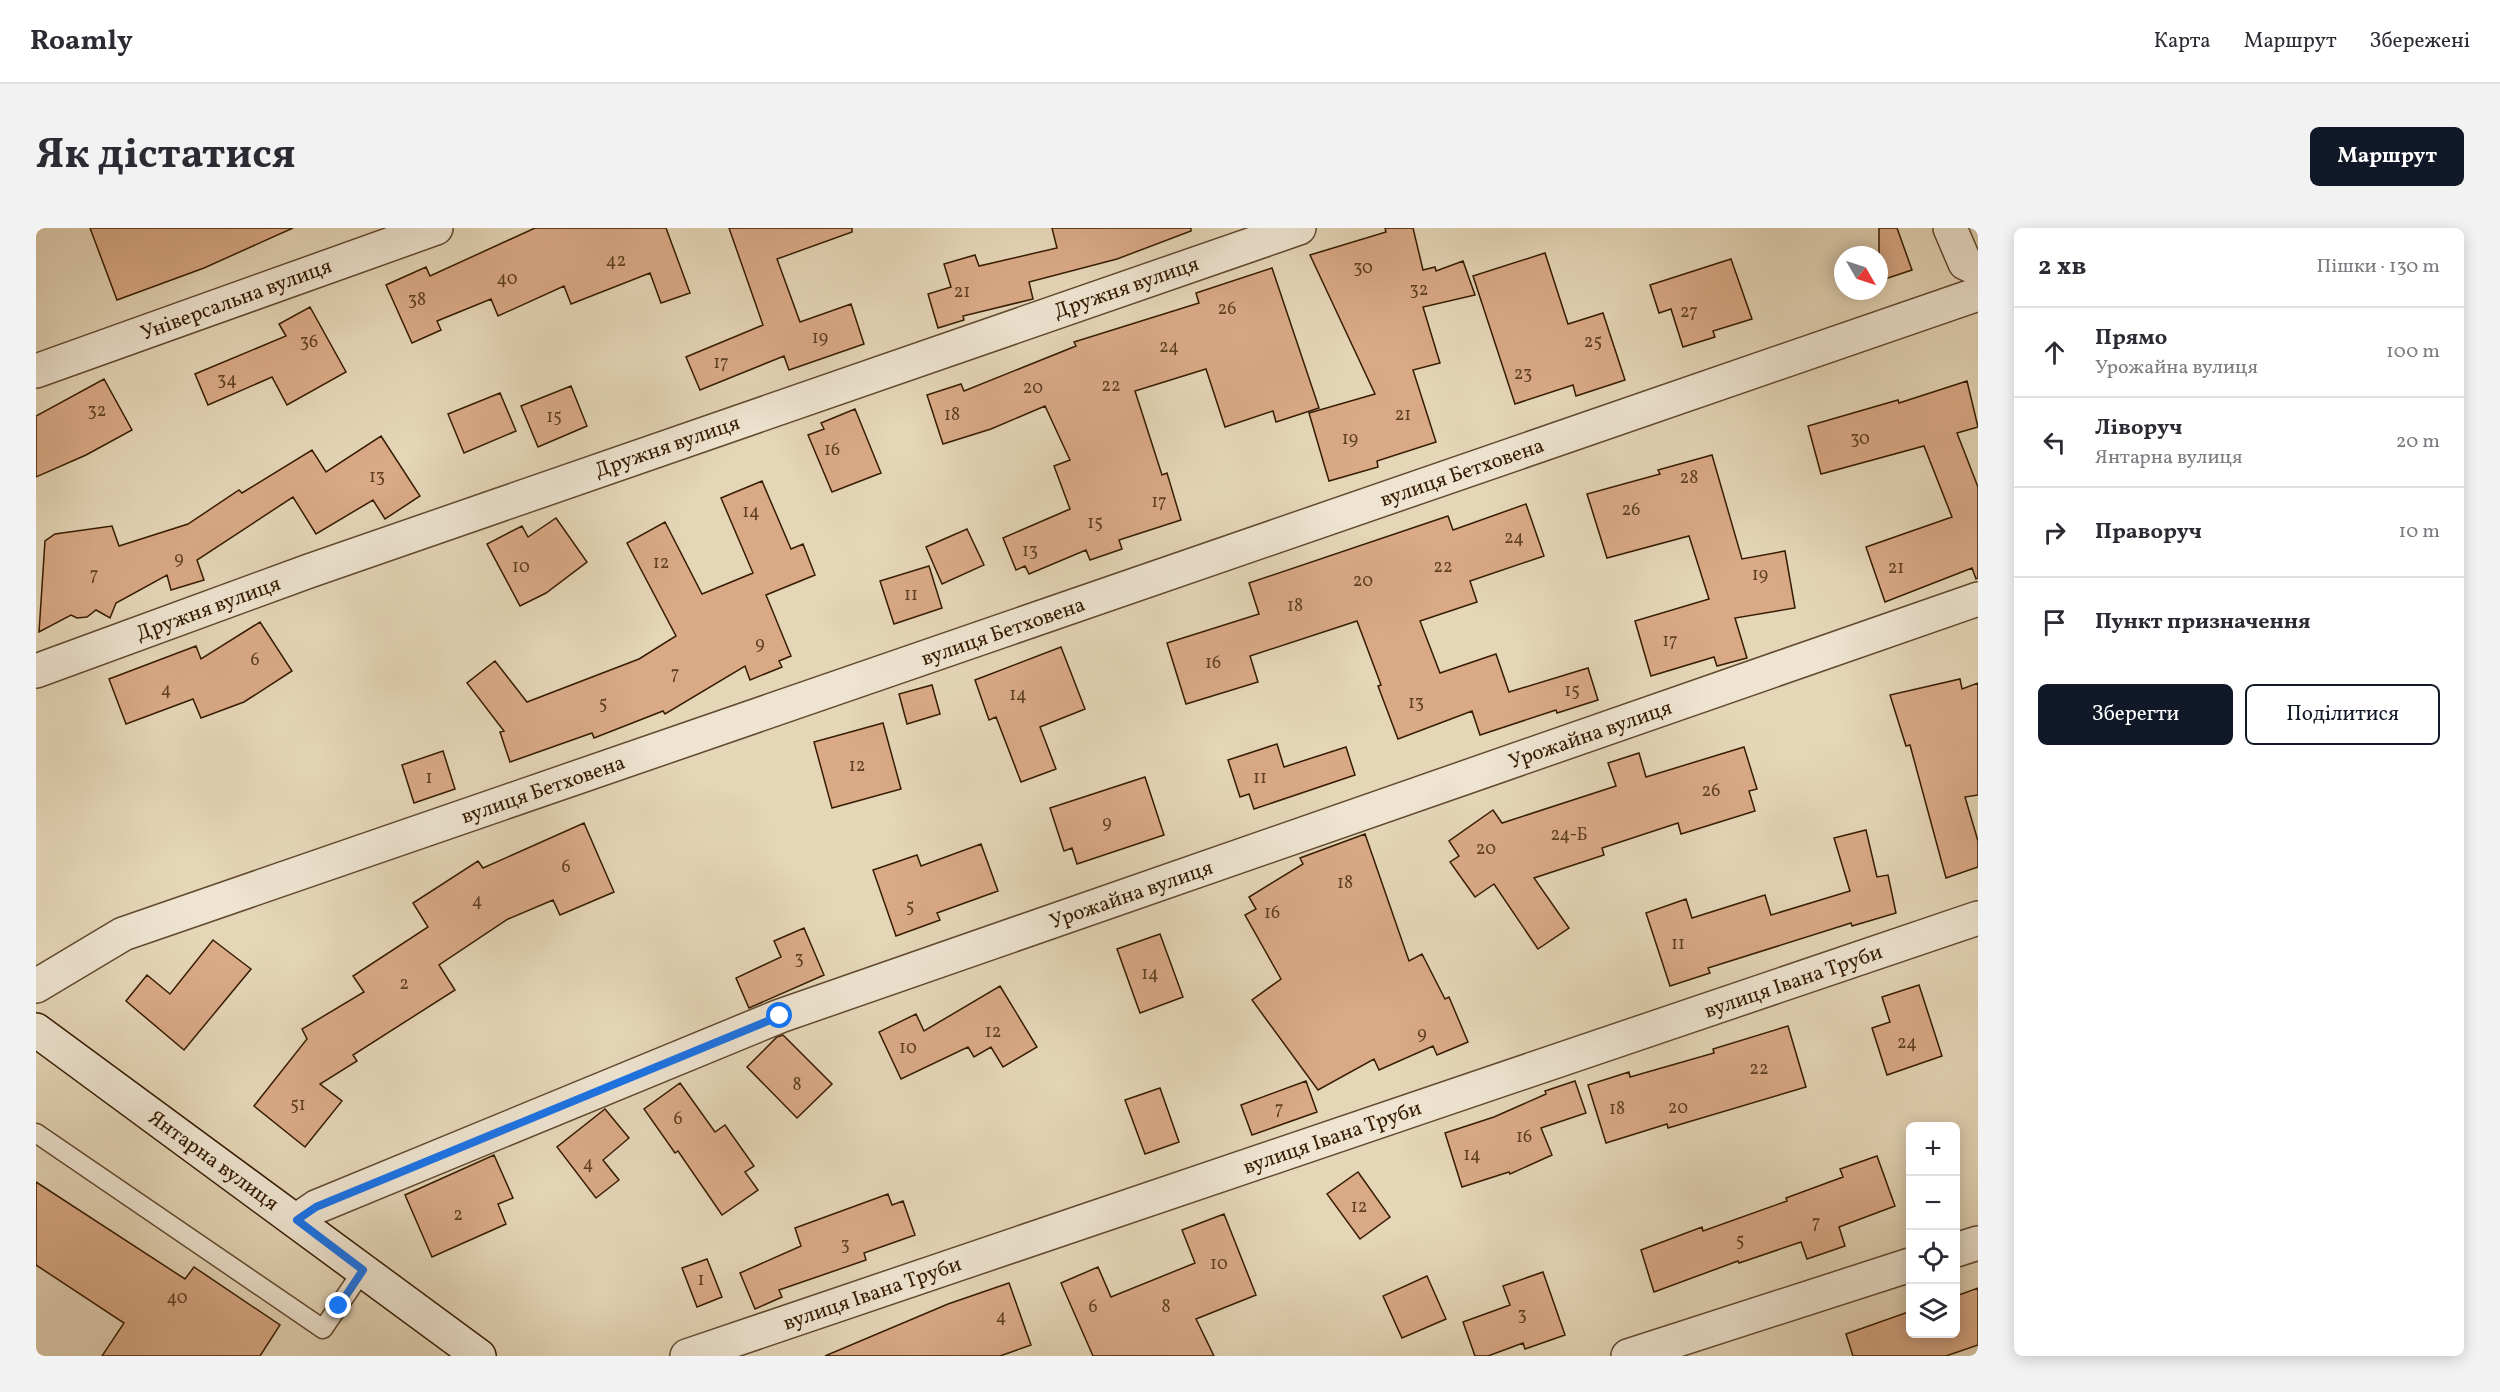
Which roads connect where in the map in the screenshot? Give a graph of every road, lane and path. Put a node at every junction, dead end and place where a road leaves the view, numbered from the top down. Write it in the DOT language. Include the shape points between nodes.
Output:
graph roads {
  1 [pos="436,228"];
  2 [pos="1299,228"];
  3 [pos="1950,228"];
  4 [pos="1978,268"];
  5 [pos="1978,294"];
  6 [pos="36,371"];
  7 [pos="1978,599"];
  8 [pos="36,670"];
  9 [pos="1978,918"];
  10 [pos="36,986"];
  11 [pos="36,1030"];
  12 [pos="36,1133"];
  13 [pos="297,1220"];
  14 [pos="1978,1243"];
  15 [pos="1960,1249"];
  16 [pos="1906,1266"];
  17 [pos="363,1270"];
  18 [pos="472,1354"];
  19 [pos="687,1356"];
  20 [pos="1629,1356"];
  1 -- 6 [label="street, Універсальна вулиця"];
  2 -- 8 [label="street, Дружня вулиця" via="320,567"];
  3 -- 4 [label="street" via="1965,263"];
  5 -- 10 [label="street, вулиця Бетховена" via="123,934"];
  7 -- 13 [label="street, Урожайна вулиця" via="780,1016 316,1207"];
  9 -- 19 [label="street, вулиця Івана Труби"];
  11 -- 13 [label="street, Янтарна вулиця"];
  12 -- 17 [label="lane" via="323,1329"];
  13 -- 17 [label="street, Янтарна вулиця"];
  14 -- 15 [label="street"];
  16 -- 20 [label="street"];
  17 -- 18 [label="street, Янтарна вулиця"];
}
